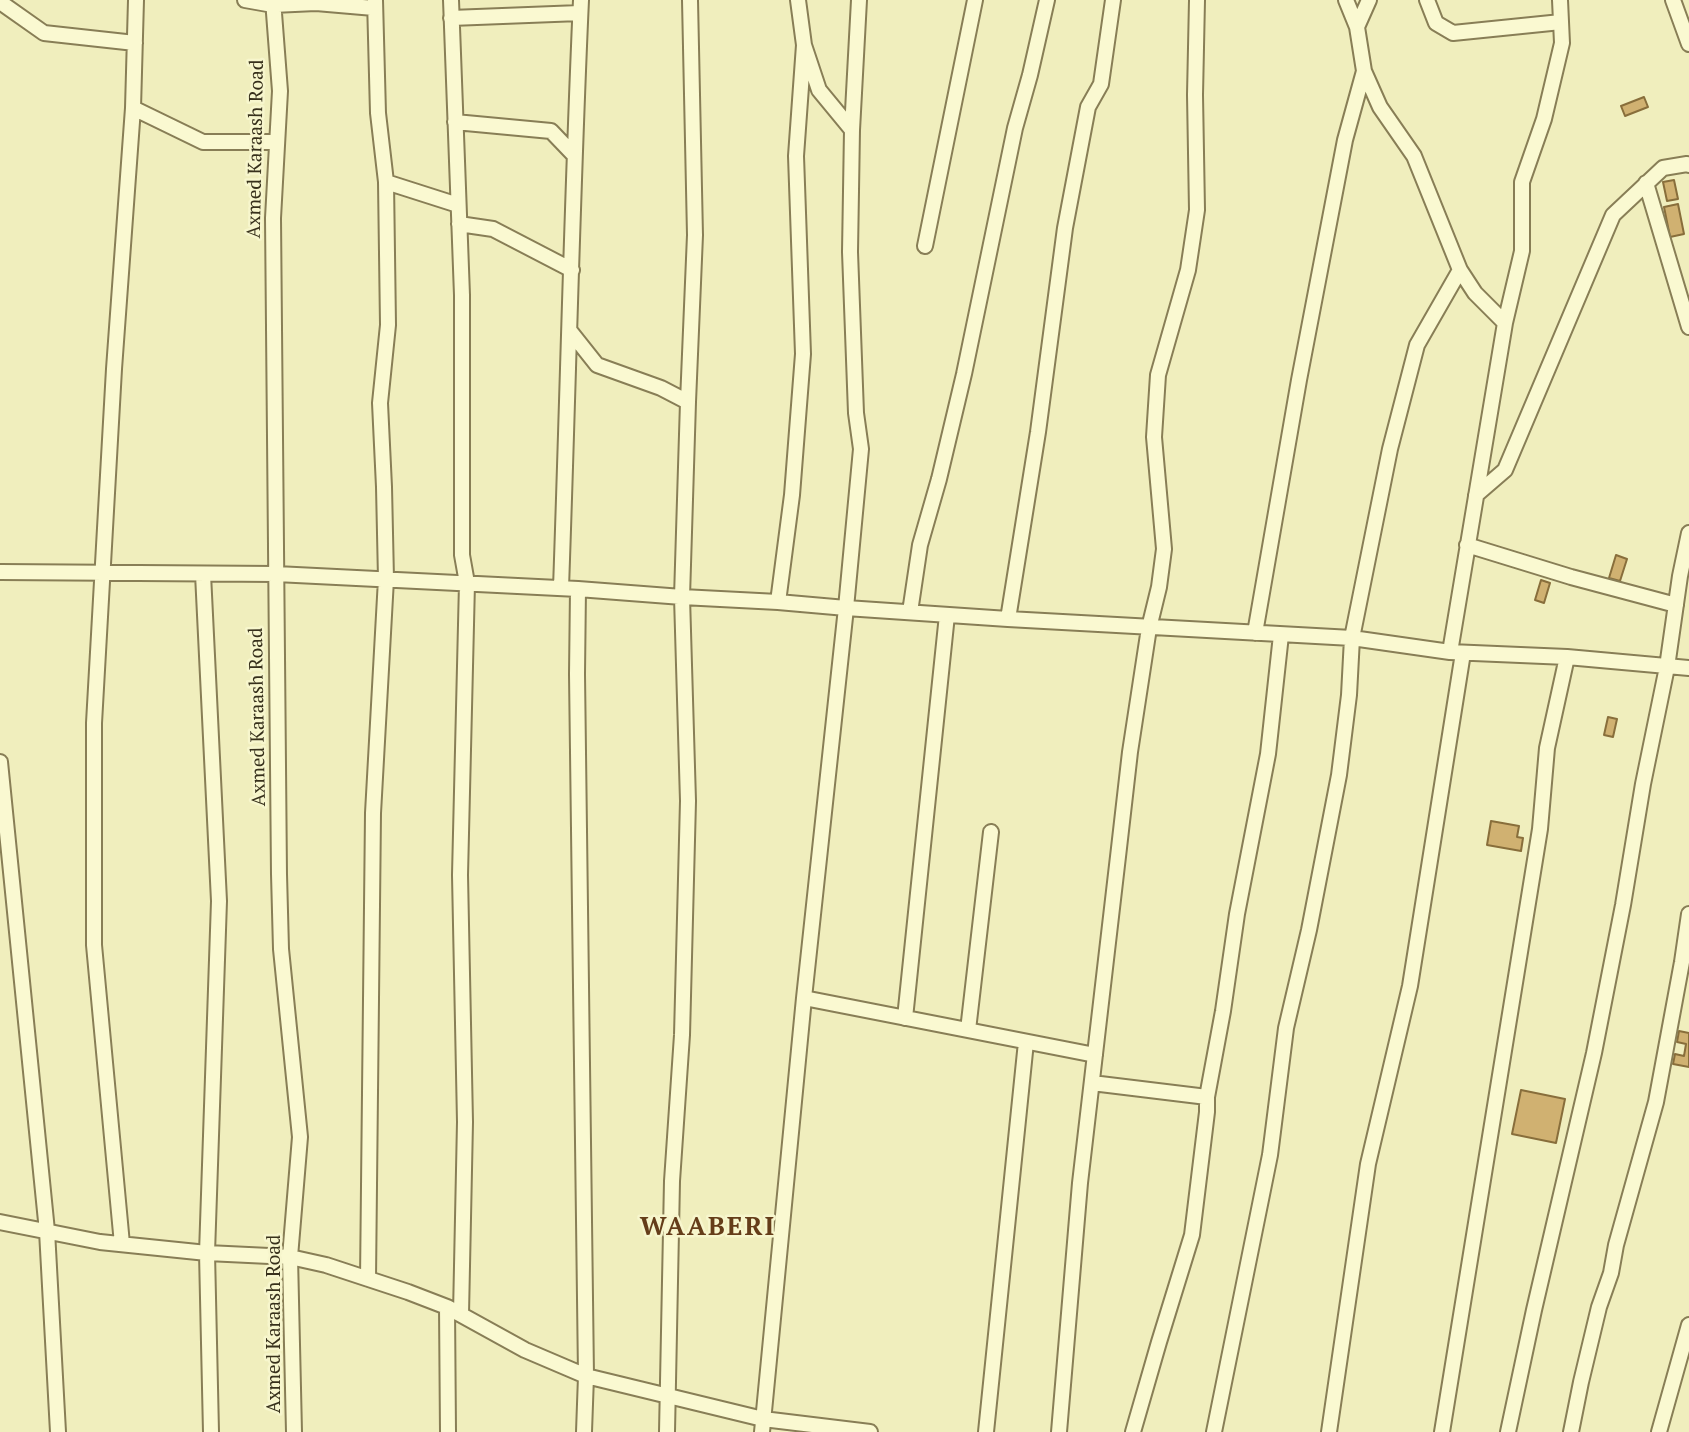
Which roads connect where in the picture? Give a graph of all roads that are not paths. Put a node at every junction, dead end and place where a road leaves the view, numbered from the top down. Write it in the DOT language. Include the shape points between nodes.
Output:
graph roads {
  1 [pos="136,0"];
  2 [pos="245,0"];
  3 [pos="451,0"];
  4 [pos="690,0"];
  5 [pos="798,0"];
  6 [pos="859,0"];
  7 [pos="975,0"];
  8 [pos="1047,0"];
  9 [pos="1113,0"];
  10 [pos="1197,0"];
  11 [pos="1346,0"];
  12 [pos="1369,0"];
  13 [pos="1427,0"];
  14 [pos="1560,0"];
  15 [pos="1673,0"];
  16 [pos="0,2"];
  17 [pos="273,2"];
  18 [pos="375,4"];
  19 [pos="580,6"];
  20 [pos="451,18"];
  21 [pos="1561,22"];
  22 [pos="1357,27"];
  23 [pos="1688,41"];
  24 [pos="135,43"];
  25 [pos="804,46"];
  26 [pos="1364,71"];
  27 [pos="134,108"];
  28 [pos="455,122"];
  29 [pos="852,130"];
  30 [pos="277,142"];
  31 [pos="574,155"];
  32 [pos="1689,165"];
  33 [pos="386,182"];
  34 [pos="1646,183"];
  35 [pos="458,205"];
  36 [pos="458,224"];
  37 [pos="925,246"];
  38 [pos="572,270"];
  39 [pos="1460,270"];
  40 [pos="1504,323"];
  41 [pos="1689,327"];
  42 [pos="570,331"];
  43 [pos="688,402"];
  44 [pos="1476,495"];
  45 [pos="1689,533"];
  46 [pos="1467,545"];
  47 [pos="0,572"];
  48 [pos="103,574"];
  49 [pos="203,574"];
  50 [pos="276,574"];
  51 [pos="386,579"];
  52 [pos="467,583"];
  53 [pos="561,588"];
  54 [pos="578,589"];
  55 [pos="682,597"];
  56 [pos="778,601"];
  57 [pos="1676,605"];
  58 [pos="846,608"];
  59 [pos="910,612"];
  60 [pos="947,615"];
  61 [pos="1008,620"];
  62 [pos="1149,628"];
  63 [pos="1255,633"];
  64 [pos="1281,635"];
  65 [pos="1352,638"];
  66 [pos="1457,653"];
  67 [pos="1567,657"];
  68 [pos="1667,667"];
  69 [pos="1689,668"];
  70 [pos="0,762"];
  71 [pos="992,832"];
  72 [pos="1689,914"];
  73 [pos="804,998"];
  74 [pos="905,1018"];
  75 [pos="968,1030"];
  76 [pos="1026,1042"];
  77 [pos="1095,1055"];
  78 [pos="1092,1083"];
  79 [pos="1207,1097"];
  80 [pos="0,1222"];
  81 [pos="47,1231"];
  82 [pos="122,1244"];
  83 [pos="207,1253"];
  84 [pos="290,1257"];
  85 [pos="368,1279"];
  86 [pos="447,1307"];
  87 [pos="461,1314"];
  88 [pos="1689,1325"];
  89 [pos="586,1376"];
  90 [pos="667,1396"];
  91 [pos="763,1425"];
  92 [pos="58,1432"];
  93 [pos="211,1432"];
  94 [pos="295,1432"];
  95 [pos="448,1432"];
  96 [pos="584,1432"];
  97 [pos="667,1432"];
  98 [pos="870,1432"];
  99 [pos="986,1432"];
  100 [pos="1059,1432"];
  101 [pos="1133,1432"];
  102 [pos="1214,1432"];
  103 [pos="1329,1432"];
  104 [pos="1442,1432"];
  105 [pos="1508,1432"];
  106 [pos="1571,1432"];
  107 [pos="1659,1432"];
  1 -- 24 [label="street"];
  2 -- 17 [label="street"];
  3 -- 20 [label="street"];
  4 -- 43 [label="street" via="695,235"];
  5 -- 25 [label="street"];
  6 -- 29 [label="street"];
  7 -- 37 [label="street"];
  8 -- 59 [label="street" via="1015,128 964,374 920,545"];
  9 -- 61 [label="street" via="1101,83 1088,107 1065,229"];
  10 -- 62 [label="street" via="1198,210 1188,270 1158,375 1154,437 1164,550"];
  11 -- 22 [label="street"];
  12 -- 22 [label="street"];
  13 -- 21 [label="street" via="1436,23 1452,33"];
  14 -- 21 [label="street"];
  15 -- 23 [label="street"];
  16 -- 24 [label="street" via="44,33"];
  17 -- 18 [label="street"];
  17 -- 30 [label="street, Axmed Karaash Road" via="280,91"];
  18 -- 33 [label="street" via="378,113"];
  19 -- 20 [label="street"];
  19 -- 31 [label="street"];
  20 -- 28 [label="street"];
  21 -- 40 [label="street" via="1562,43 1544,119 1522,182 1522,251"];
  22 -- 26 [label="street"];
  24 -- 27 [label="street"];
  25 -- 29 [label="street" via="819,90"];
  25 -- 56 [label="street" via="796,156 803,354"];
  26 -- 39 [label="street" via="1380,107 1413,156"];
  26 -- 63 [label="street" via="1345,140"];
  27 -- 30 [label="street" via="203,142"];
  27 -- 48 [label="street"];
  28 -- 31 [label="street" via="551,131"];
  28 -- 35 [label="street"];
  29 -- 58 [label="street" via="850,266 861,449"];
  30 -- 50 [label="street, Axmed Karaash Road" via="273,218"];
  31 -- 38 [label="street"];
  32 -- 34 [label="street" via="1663,169"];
  33 -- 35 [label="street"];
  33 -- 51 [label="street" via="388,325 380,403"];
  34 -- 41 [label="street"];
  34 -- 44 [label="street" via="1613,215 1504,470"];
  35 -- 36 [label="street"];
  36 -- 38 [label="street" via="493,229"];
  36 -- 52 [label="street" via="462,555"];
  38 -- 42 [label="street"];
  39 -- 40 [label="street"];
  39 -- 65 [label="street" via="1417,345"];
  40 -- 44 [label="street"];
  42 -- 43 [label="street" via="597,365"];
  42 -- 53 [label="street"];
  43 -- 55 [label="street"];
  44 -- 46 [label="street"];
  45 -- 57 [label="street"];
  46 -- 57 [label="street"];
  46 -- 66 [label="street"];
  47 -- 48 [label="street"];
  48 -- 49 [label="street"];
  48 -- 82 [label="street" via="94,723 94,945"];
  49 -- 50 [label="street"];
  49 -- 83 [label="street" via="219,901"];
  50 -- 51 [label="street"];
  50 -- 84 [label="street, Axmed Karaash Road" via="281,949 300,1137"];
  51 -- 52 [label="street"];
  51 -- 85 [label="street" via="373,813"];
  52 -- 53 [label="street"];
  52 -- 87 [label="street" via="460,875 466,1122"];
  53 -- 54 [label="street"];
  54 -- 55 [label="street"];
  54 -- 89 [label="street"];
  55 -- 56 [label="street"];
  55 -- 90 [label="street" via="688,801"];
  56 -- 58 [label="street"];
  57 -- 68 [label="street"];
  58 -- 59 [label="street"];
  58 -- 73 [label="street"];
  59 -- 60 [label="street"];
  60 -- 61 [label="street"];
  60 -- 74 [label="street"];
  61 -- 62 [label="street"];
  62 -- 63 [label="street"];
  62 -- 77 [label="street"];
  63 -- 64 [label="street"];
  64 -- 65 [label="street"];
  64 -- 79 [label="street" via="1268,754"];
  65 -- 66 [label="street"];
  65 -- 102 [label="street" via="1339,775 1286,1028 1270,1155"];
  66 -- 67 [label="street"];
  66 -- 103 [label="street" via="1410,986 1368,1164"];
  67 -- 68 [label="street"];
  67 -- 104 [label="street" via="1547,748 1540,829"];
  68 -- 69 [label="street"];
  68 -- 105 [label="street" via="1594,1053"];
  70 -- 81 [label="street"];
  71 -- 75 [label="street"];
  72 -- 106 [label="street" via="1656,1102 1599,1307"];
  73 -- 74 [label="street"];
  73 -- 91 [label="street"];
  74 -- 75 [label="street"];
  75 -- 76 [label="street"];
  76 -- 77 [label="street"];
  76 -- 99 [label="street"];
  77 -- 78 [label="street"];
  78 -- 79 [label="street"];
  78 -- 100 [label="street"];
  79 -- 101 [label="street" via="1192,1235"];
  80 -- 81 [label="street"];
  81 -- 82 [label="street"];
  81 -- 92 [label="street"];
  82 -- 83 [label="street"];
  83 -- 84 [label="street"];
  83 -- 93 [label="street"];
  84 -- 85 [label="street"];
  84 -- 94 [label="street, Axmed Karaash Road"];
  85 -- 86 [label="street"];
  86 -- 87 [label="street"];
  86 -- 95 [label="street"];
  87 -- 89 [label="street" via="525,1350"];
  88 -- 107 [label="street"];
  89 -- 90 [label="street"];
  89 -- 96 [label="street"];
  90 -- 91 [label="street"];
  90 -- 97 [label="street"];
  91 -- 98 [label="street"];
}
